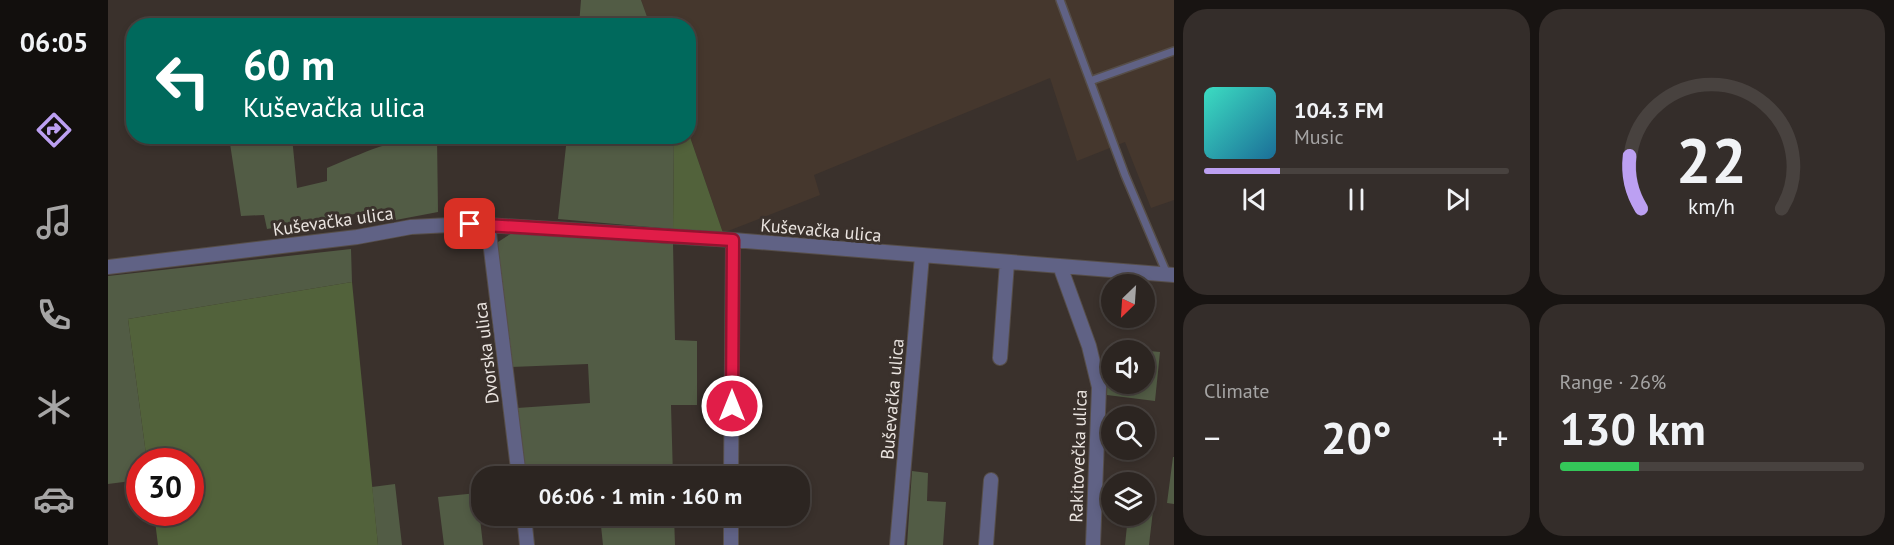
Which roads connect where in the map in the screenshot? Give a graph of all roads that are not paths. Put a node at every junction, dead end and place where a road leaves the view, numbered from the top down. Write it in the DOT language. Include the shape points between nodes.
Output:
graph roads {
  1 [pos="1060,0"];
  2 [pos="1174,51"];
  3 [pos="1090,81"];
  4 [pos="488,225"];
  5 [pos="733,240"];
  6 [pos="922,256"];
  7 [pos="1007,263"];
  8 [pos="1060,266"];
  9 [pos="108,267"];
  10 [pos="1170,274"];
  11 [pos="1000,358"];
  12 [pos="518,466"];
  13 [pos="731,466"];
  14 [pos="991,480"];
  15 [pos="525,526"];
  16 [pos="731,526"];
  17 [pos="527,545"];
  18 [pos="731,545"];
  19 [pos="897,545"];
  20 [pos="986,545"];
  21 [pos="1093,545"];
  1 -- 3 [label="lane"];
  2 -- 3 [label="lane"];
  3 -- 10 [label="lane"];
  4 -- 5 [label="street, Kuševačka ulica"];
  4 -- 9 [label="street, Kuševačka ulica" via="411,227"];
  4 -- 12 [label="street, Dvorska ulica"];
  5 -- 6 [label="street, Kuševačka ulica"];
  5 -- 13 [label="street"];
  6 -- 7 [label="street, Kuševačka ulica"];
  6 -- 19 [label="street, Buševačka ulica"];
  7 -- 8 [label="street, Kuševačka ulica"];
  7 -- 11 [label="street"];
  8 -- 10 [label="street, Kuševačka ulica"];
  8 -- 21 [label="street, Rakitovečka ulica" via="1097,371"];
  14 -- 20 [label="street"];
  15 -- 17 [label="street"];
  16 -- 18 [label="street"];
}
